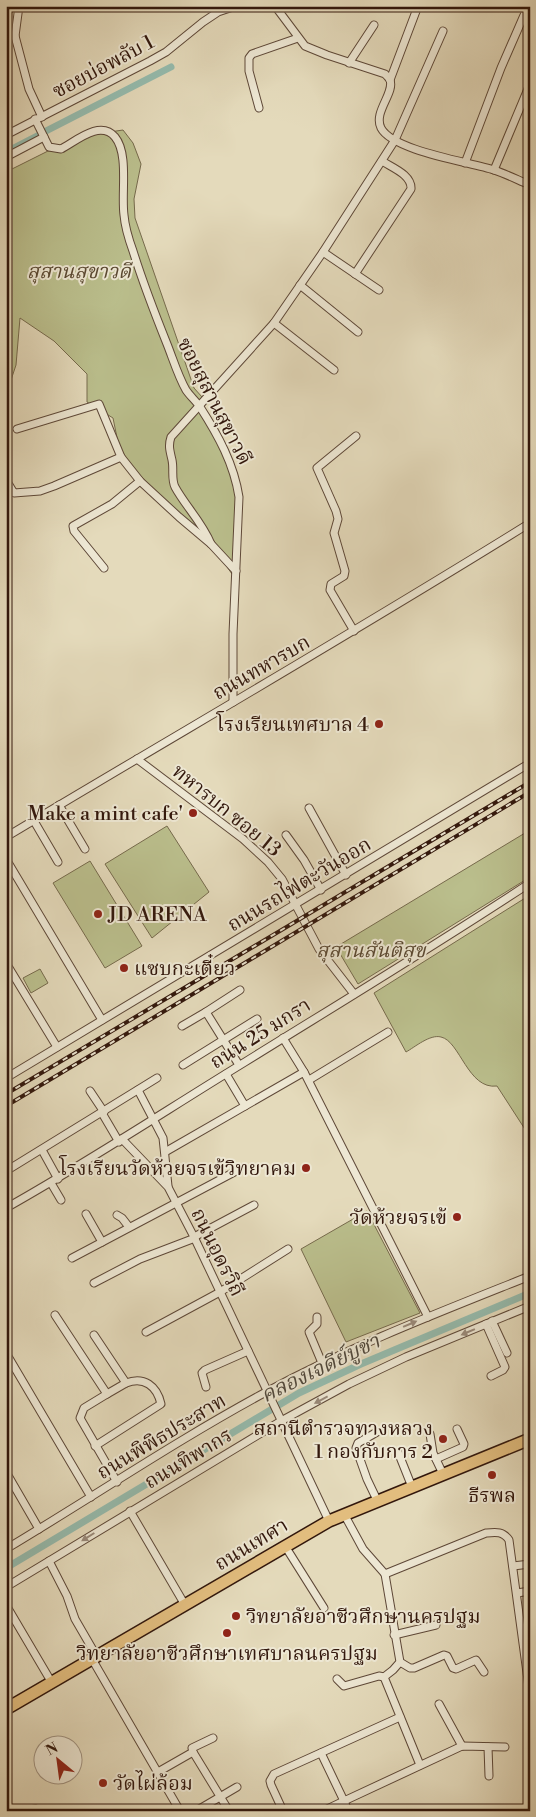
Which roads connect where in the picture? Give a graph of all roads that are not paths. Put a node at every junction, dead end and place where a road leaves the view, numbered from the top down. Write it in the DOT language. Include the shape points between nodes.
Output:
graph roads {
  1 [pos="19,6"];
  2 [pos="236,6"];
  3 [pos="275,6"];
  4 [pos="418,6"];
  5 [pos="528,6"];
  6 [pos="215,9"];
  7 [pos="374,25"];
  8 [pos="443,31"];
  9 [pos="6,36"];
  10 [pos="15,36"];
  11 [pos="298,38"];
  12 [pos="349,63"];
  13 [pos="390,80"];
  14 [pos="530,84"];
  15 [pos="259,108"];
  16 [pos="39,118"];
  17 [pos="6,135"];
  18 [pos="44,137"];
  19 [pos="395,140"];
  20 [pos="6,157"];
  21 [pos="382,161"];
  22 [pos="465,163"];
  23 [pos="494,170"];
  24 [pos="530,185"];
  25 [pos="323,252"];
  26 [pos="355,274"];
  27 [pos="300,285"];
  28 [pos="379,290"];
  29 [pos="274,323"];
  30 [pos="358,332"];
  31 [pos="334,370"];
  32 [pos="200,406"];
  33 [pos="18,429"];
  34 [pos="356,436"];
  35 [pos="121,457"];
  36 [pos="6,480"];
  37 [pos="140,481"];
  38 [pos="10,494"];
  39 [pos="530,523"];
  40 [pos="211,544"];
  41 [pos="104,568"];
  42 [pos="236,571"];
  43 [pos="354,631"];
  44 [pos="233,702"];
  45 [pos="137,759"];
  46 [pos="530,763"];
  47 [pos="59,805"];
  48 [pos="309,808"];
  49 [pos="34,821"];
  50 [pos="286,835"];
  51 [pos="6,837"];
  52 [pos="85,849"];
  53 [pos="6,859"];
  54 [pos="58,862"];
  55 [pos="346,875"];
  56 [pos="530,883"];
  57 [pos="321,890"];
  58 [pos="294,905"];
  59 [pos="6,964"];
  60 [pos="240,990"];
  61 [pos="354,994"];
  62 [pos="206,1012"];
  63 [pos="256,1019"];
  64 [pos="102,1020"];
  65 [pos="182,1026"];
  66 [pos="388,1032"];
  67 [pos="283,1038"];
  68 [pos="222,1040"];
  69 [pos="57,1048"];
  70 [pos="183,1065"];
  71 [pos="239,1065"];
  72 [pos="304,1072"];
  73 [pos="226,1074"];
  74 [pos="6,1078"];
  75 [pos="157,1078"];
  76 [pos="309,1080"];
  77 [pos="138,1090"];
  78 [pos="90,1091"];
  79 [pos="245,1106"];
  80 [pos="103,1112"];
  81 [pos="154,1118"];
  82 [pos="121,1140"];
  83 [pos="42,1150"];
  84 [pos="166,1152"];
  85 [pos="242,1168"];
  86 [pos="6,1171"];
  87 [pos="58,1179"];
  88 [pos="51,1183"];
  89 [pos="168,1187"];
  90 [pos="60,1200"];
  91 [pos="176,1202"];
  92 [pos="254,1205"];
  93 [pos="6,1208"];
  94 [pos="86,1214"];
  95 [pos="117,1215"];
  96 [pos="129,1227"];
  97 [pos="194,1238"];
  98 [pos="102,1242"];
  99 [pos="288,1249"];
  100 [pos="72,1258"];
  101 [pos="530,1276"];
  102 [pos="94,1283"];
  103 [pos="220,1292"];
  104 [pos="530,1306"];
  105 [pos="55,1315"];
  106 [pos="317,1317"];
  107 [pos="428,1317"];
  108 [pos="489,1323"];
  109 [pos="146,1332"];
  110 [pos="94,1335"];
  111 [pos="248,1351"];
  112 [pos="6,1353"];
  113 [pos="507,1353"];
  114 [pos="322,1364"];
  115 [pos="491,1376"];
  116 [pos="126,1383"];
  117 [pos="206,1386"];
  118 [pos="107,1394"];
  119 [pos="268,1395"];
  120 [pos="281,1421"];
  121 [pos="457,1429"];
  122 [pos="377,1432"];
  123 [pos="430,1434"];
  124 [pos="530,1439"];
  125 [pos="95,1446"];
  126 [pos="398,1452"];
  127 [pos="436,1458"];
  128 [pos="6,1472"];
  129 [pos="443,1474"];
  130 [pos="117,1482"];
  131 [pos="412,1486"];
  132 [pos="91,1497"];
  133 [pos="377,1500"];
  134 [pos="130,1511"];
  135 [pos="344,1514"];
  136 [pos="329,1521"];
  137 [pos="39,1528"];
  138 [pos="285,1546"];
  139 [pos="7,1547"];
  140 [pos="49,1561"];
  141 [pos="530,1564"];
  142 [pos="513,1566"];
  143 [pos="384,1574"];
  144 [pos="6,1587"];
  145 [pos="530,1591"];
  146 [pos="517,1592"];
  147 [pos="6,1605"];
  148 [pos="185,1605"];
  149 [pos="324,1608"];
  150 [pos="436,1625"];
  151 [pos="394,1635"];
  152 [pos="526,1638"];
  153 [pos="95,1658"];
  154 [pos="400,1662"];
  155 [pos="484,1672"];
  156 [pos="529,1675"];
  157 [pos="384,1677"];
  158 [pos="338,1679"];
  159 [pos="52,1683"];
  160 [pos="530,1695"];
  161 [pos="439,1704"];
  162 [pos="6,1709"];
  163 [pos="400,1716"];
  164 [pos="213,1738"];
  165 [pos="462,1746"];
  166 [pos="488,1747"];
  167 [pos="504,1747"];
  168 [pos="193,1752"];
  169 [pos="321,1753"];
  170 [pos="420,1765"];
  171 [pos="158,1772"];
  172 [pos="489,1776"];
  173 [pos="237,1787"];
  174 [pos="220,1796"];
  175 [pos="344,1801"];
  176 [pos="37,1810"];
  177 [pos="20,1811"];
  178 [pos="180,1811"];
  179 [pos="196,1811"];
  180 [pos="229,1811"];
  181 [pos="284,1811"];
  182 [pos="323,1811"];
  183 [pos="348,1811"];
  1 -- 10 [label="street"];
  2 -- 6 [label="street, ซอยบ่อพลับ 1"];
  3 -- 11 [label="street"];
  4 -- 13 [label="street"];
  5 -- 22 [label="street"];
  6 -- 16 [label="street, ซอยบ่อพลับ 1" via="166,52"];
  7 -- 12 [label="street"];
  8 -- 19 [label="street"];
  9 -- 10 [label="street"];
  10 -- 16 [label="street, ซอยสุสานสุขาวดี"];
  11 -- 12 [label="street" via="305,46"];
  11 -- 15 [label="street" via="252,54 249,58 249,71"];
  12 -- 13 [label="street" via="385,74"];
  13 -- 19 [label="street" via="379,119 384,132"];
  14 -- 23 [label="street"];
  16 -- 17 [label="street, ซอยบ่อพลับ 1"];
  16 -- 18 [label="street, ซอยสุสานสุขาวดี"];
  18 -- 20 [label="street"];
  18 -- 32 [label="street, ซอยสุสานสุขาวดี" via="49,148 55,150 93,131 108,131 114,136 121,151 124,215 134,252 179,375"];
  19 -- 21 [label="street"];
  19 -- 22 [label="street"];
  21 -- 25 [label="street"];
  21 -- 26 [label="street" via="407,178 411,189"];
  22 -- 23 [label="street"];
  23 -- 24 [label="street"];
  25 -- 26 [label="street"];
  25 -- 27 [label="street"];
  26 -- 28 [label="street"];
  27 -- 29 [label="street"];
  27 -- 30 [label="street"];
  29 -- 31 [label="street"];
  29 -- 32 [label="street"];
  32 -- 40 [label="street" via="171,437 169,449 175,487 202,524"];
  32 -- 42 [label="street, ซอยสุสานสุขาวดี" via="232,464 236,478 239,497"];
  33 -- 35 [label="street" via="99,404"];
  34 -- 43 [label="street" via="317,468 336,510 338,519 334,533 346,571 344,576 330,584 330,590"];
  35 -- 37 [label="street"];
  35 -- 38 [label="street" via="40,491"];
  36 -- 38 [label="street"];
  37 -- 40 [label="street"];
  37 -- 41 [label="street" via="112,504 73,526"];
  39 -- 43 [label="street, ถนนทหารบก"];
  40 -- 42 [label="street"];
  42 -- 44 [label="street, ซอยสุสานสุขาวดี"];
  43 -- 44 [label="street, ถนนทหารบก"];
  44 -- 45 [label="street, ถนนทหารบก"];
  45 -- 47 [label="street, ถนนทหารบก"];
  45 -- 58 [label="street, ทหารบก ซอย 13" via="243,838 282,880"];
  46 -- 55 [label="street, ถนนรถไฟตะวันออก"];
  47 -- 49 [label="street, ถนนทหารบก"];
  47 -- 52 [label="street"];
  48 -- 55 [label="street"];
  49 -- 51 [label="street, ถนนทหารบก"];
  49 -- 54 [label="street"];
  50 -- 57 [label="street"];
  53 -- 64 [label="street"];
  55 -- 57 [label="street, ถนนรถไฟตะวันออก"];
  56 -- 61 [label="street, ถนน 25 มกรา"];
  57 -- 58 [label="street, ถนนรถไฟตะวันออก"];
  58 -- 61 [label="street, ทหารบก ซอย 13" via="320,949"];
  58 -- 64 [label="street, ถนนรถไฟตะวันออก"];
  59 -- 69 [label="street"];
  60 -- 62 [label="street"];
  61 -- 67 [label="street, ถนน 25 มกรา"];
  62 -- 65 [label="street"];
  62 -- 68 [label="street"];
  63 -- 68 [label="street"];
  64 -- 69 [label="street, ถนนรถไฟตะวันออก"];
  66 -- 76 [label="street"];
  67 -- 71 [label="street, ถนน 25 มกรา"];
  67 -- 72 [label="street"];
  68 -- 70 [label="street"];
  68 -- 71 [label="street"];
  69 -- 74 [label="street, ถนนรถไฟตะวันออก"];
  71 -- 73 [label="street, ถนน 25 มกรา"];
  72 -- 76 [label="street"];
  72 -- 79 [label="street"];
  73 -- 79 [label="street"];
  73 -- 81 [label="street, ถนน 25 มกรา"];
  75 -- 77 [label="street"];
  76 -- 107 [label="street"];
  77 -- 80 [label="street"];
  77 -- 81 [label="street"];
  78 -- 80 [label="street, ถนนอุดรวิถี"];
  79 -- 84 [label="street"];
  80 -- 82 [label="street, ถนนอุดรวิถี"];
  80 -- 83 [label="street"];
  81 -- 82 [label="street, ถนน 25 มกรา"];
  81 -- 84 [label="street"];
  82 -- 87 [label="street, ถนน 25 มกรา"];
  82 -- 89 [label="street, ถนนอุดรวิถี"];
  83 -- 86 [label="street"];
  83 -- 87 [label="street"];
  84 -- 89 [label="street"];
  85 -- 91 [label="street"];
  87 -- 88 [label="street, ถนน 25 มกรา"];
  88 -- 90 [label="street"];
  88 -- 93 [label="street, ถนน 25 มกรา"];
  89 -- 91 [label="street, ถนนอุดรวิถี"];
  91 -- 96 [label="street"];
  91 -- 97 [label="street, ถนนอุดรวิถี"];
  92 -- 97 [label="street"];
  94 -- 98 [label="street"];
  95 -- 96 [label="street"];
  96 -- 98 [label="street"];
  97 -- 102 [label="street"];
  97 -- 103 [label="street, ถนนอุดรวิถี"];
  98 -- 100 [label="street"];
  99 -- 103 [label="street"];
  101 -- 107 [label="street, ถนนพิพิธประสาท"];
  103 -- 109 [label="street"];
  103 -- 111 [label="street, ถนนอุดรวิถี"];
  104 -- 108 [label="street, ถนนทิพากร"];
  105 -- 118 [label="street"];
  106 -- 114 [label="street" via="317,1324 309,1332"];
  114 -- 107 [label="street, ถนนพิพิธประสาท, one-way"];
  108 -- 113 [label="street"];
  108 -- 115 [label="street" via="505,1367"];
  108 -- 120 [label="street, ถนนทิพากร, one-way" via="398,1361"];
  110 -- 116 [label="street"];
  111 -- 117 [label="street" via="203,1372"];
  111 -- 119 [label="street, ถนนอุดรวิถี"];
  112 -- 132 [label="street"];
  114 -- 119 [label="street, ถนนพิพิธประสาท"];
  116 -- 118 [label="street"];
  116 -- 125 [label="street" via="145,1382 158,1395 161,1404"];
  118 -- 125 [label="street" via="84,1408 80,1415"];
  119 -- 120 [label="street, ถนนอุดรวิถี"];
  119 -- 130 [label="street, ถนนพิพิธประสาท" via="218,1418"];
  120 -- 134 [label="street, ถนนทิพากร"];
  120 -- 136 [label="street, ถนนอุดรวิถี"];
  121 -- 127 [label="street" via="464,1444 462,1447"];
  122 -- 133 [label="street" via="358,1443 356,1448"];
  123 -- 127 [label="street"];
  124 -- 129 [label="main road, ถนนเทศา"];
  125 -- 130 [label="street"];
  126 -- 131 [label="street"];
  127 -- 129 [label="street"];
  128 -- 137 [label="street"];
  129 -- 131 [label="main road, ถนนเทศา"];
  130 -- 132 [label="street, ถนนพิพิธประสาท"];
  131 -- 133 [label="main road, ถนนเทศา"];
  132 -- 137 [label="street, ถนนพิพิธประสาท"];
  133 -- 135 [label="main road, ถนนเทศา"];
  134 -- 140 [label="street, ถนนทิพากร, one-way"];
  134 -- 148 [label="street"];
  135 -- 136 [label="main road, ถนนเทศา"];
  135 -- 143 [label="street" via="364,1549"];
  136 -- 138 [label="main road, ถนนเทศา"];
  137 -- 139 [label="street, ถนนพิพิธประสาท"];
  138 -- 148 [label="main road, ถนนเทศา"];
  138 -- 149 [label="street"];
  140 -- 144 [label="street, ถนนทิพากร"];
  140 -- 153 [label="street"];
  141 -- 142 [label="street"];
  142 -- 143 [label="street" via="509,1540 506,1534 497,1531"];
  142 -- 146 [label="street"];
  143 -- 151 [label="street"];
  145 -- 146 [label="street"];
  146 -- 152 [label="street"];
  147 -- 159 [label="street"];
  148 -- 153 [label="main road, ถนนเทศา"];
  150 -- 151 [label="street"];
  151 -- 154 [label="street"];
  152 -- 156 [label="street"];
  153 -- 159 [label="main road, ถนนเทศา"];
  153 -- 171 [label="street"];
  154 -- 155 [label="street" via="414,1668 444,1655 456,1670 476,1660"];
  154 -- 157 [label="street"];
  156 -- 160 [label="street"];
  157 -- 158 [label="street" via="344,1686"];
  157 -- 163 [label="street"];
  159 -- 162 [label="main road, ถนนเทศา"];
  161 -- 165 [label="street"];
  163 -- 169 [label="street"];
  163 -- 170 [label="street"];
  164 -- 168 [label="street" via="192,1748"];
  165 -- 166 [label="street"];
  165 -- 170 [label="street"];
  166 -- 167 [label="street"];
  166 -- 172 [label="street"];
  168 -- 171 [label="street"];
  168 -- 174 [label="street"];
  169 -- 175 [label="street"];
  169 -- 181 [label="street" via="272,1777 271,1785"];
  170 -- 175 [label="street"];
  171 -- 178 [label="street"];
  173 -- 174 [label="street"];
  174 -- 179 [label="street"];
  174 -- 180 [label="street"];
  175 -- 182 [label="street"];
  175 -- 183 [label="street"];
  176 -- 177 [label="street"];
}
